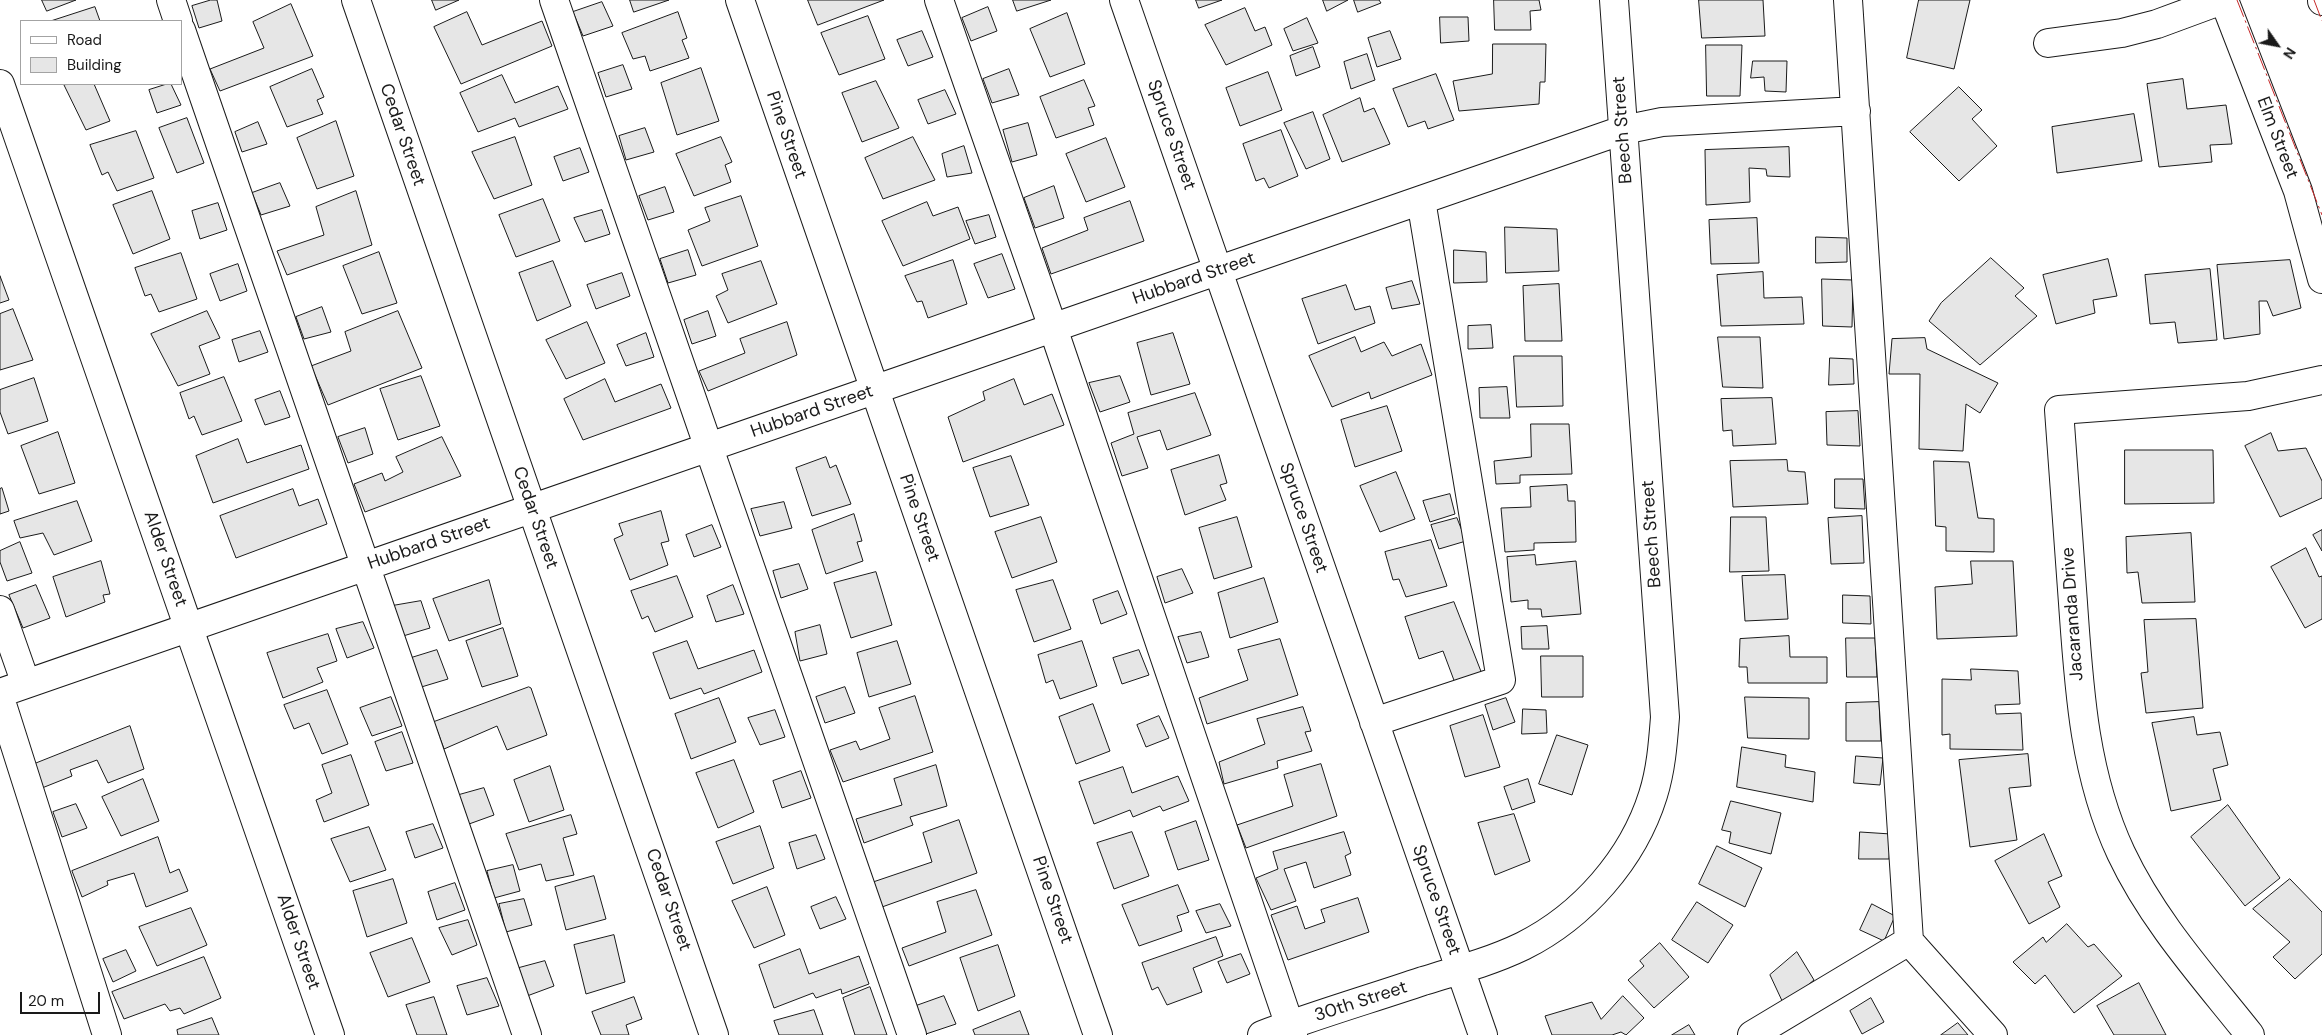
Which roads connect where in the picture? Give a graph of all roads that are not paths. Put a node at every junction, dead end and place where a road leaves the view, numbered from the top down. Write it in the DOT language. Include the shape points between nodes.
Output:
graph roads {
  1 [pos="171,0"];
  2 [pos="356,0"];
  3 [pos="554,0"];
  4 [pos="740,0"];
  5 [pos="939,0"];
  6 [pos="1124,0"];
  7 [pos="1614,0"];
  8 [pos="1848,0"];
  9 [pos="2223,0"];
  10 [pos="178,20"];
  11 [pos="182,33"];
  12 [pos="2048,43"];
  13 [pos="0,84"];
  14 [pos="1856,111"];
  15 [pos="1624,130"];
  16 [pos="1421,200"];
  17 [pos="1218,271"];
  18 [pos="2322,278"];
  19 [pos="1053,328"];
  20 [pos="2322,380"];
  21 [pos="875,390"];
  22 [pos="710,447"];
  23 [pos="532,509"];
  24 [pos="367,566"];
  25 [pos="0,610"];
  26 [pos="189,627"];
  27 [pos="26,684"];
  28 [pos="0,693"];
  29 [pos="0,698"];
  30 [pos="1374,722"];
  31 [pos="1909,941"];
  32 [pos="1460,970"];
  33 [pos="1292,1030"];
  34 [pos="107,1035"];
  35 [pos="330,1035"];
  36 [pos="527,1035"];
  37 [pos="714,1035"];
  38 [pos="912,1035"];
  39 [pos="1098,1035"];
  40 [pos="1262,1035"];
  41 [pos="1483,1035"];
  42 [pos="1752,1035"];
  43 [pos="1993,1035"];
  44 [pos="2250,1035"];
  1 -- 10 [label="street"];
  2 -- 23 [label="street, Cedar Street"];
  3 -- 22 [label="street"];
  4 -- 21 [label="street, Pine Street"];
  5 -- 19 [label="street"];
  6 -- 17 [label="street, Spruce Street"];
  7 -- 15 [label="street, Beech Street"];
  8 -- 14 [label="street"];
  9 -- 12 [label="street" via="2122,33"];
  9 -- 18 [label="street, Elm Street" via="2298,191"];
  11 -- 24 [label="street"];
  13 -- 26 [label="street, Alder Street"];
  14 -- 15 [label="street, Hubbard Street" via="1662,122"];
  14 -- 31 [label="street"];
  15 -- 16 [label="street, Hubbard Street"];
  15 -- 32 [label="street, Beech Street" via="1665,717 1662,757 1653,796 1637,832 1617,867 1591,897 1561,923 1523,946"];
  16 -- 17 [label="street, Hubbard Street"];
  16 -- 30 [label="street" via="1501,680"];
  17 -- 19 [label="street, Hubbard Street"];
  17 -- 30 [label="street, Spruce Street"];
  19 -- 21 [label="street, Hubbard Street"];
  19 -- 33 [label="street"];
  20 -- 44 [label="street, Jacaranda Drive" via="2248,396 2059,410 2079,691 2086,746 2100,801 2121,853 2148,902"];
  21 -- 22 [label="street, Hubbard Street"];
  21 -- 39 [label="street, Pine Street"];
  22 -- 23 [label="street, Hubbard Street"];
  22 -- 38 [label="street"];
  23 -- 24 [label="street, Hubbard Street"];
  23 -- 37 [label="street, Cedar Street"];
  24 -- 26 [label="street, Hubbard Street"];
  24 -- 36 [label="street"];
  25 -- 27 [label="street"];
  26 -- 27 [label="street, Hubbard Street"];
  26 -- 35 [label="street, Alder Street"];
  27 -- 28 [label="street, Hubbard Street"];
  29 -- 34 [label="street"];
  30 -- 32 [label="street, Spruce Street"];
  31 -- 42 [label="street"];
  31 -- 43 [label="street"];
  32 -- 33 [label="street, 30th Street"];
  32 -- 41 [label="street, Spruce Street"];
  33 -- 40 [label="street, 30th Street"];
}
